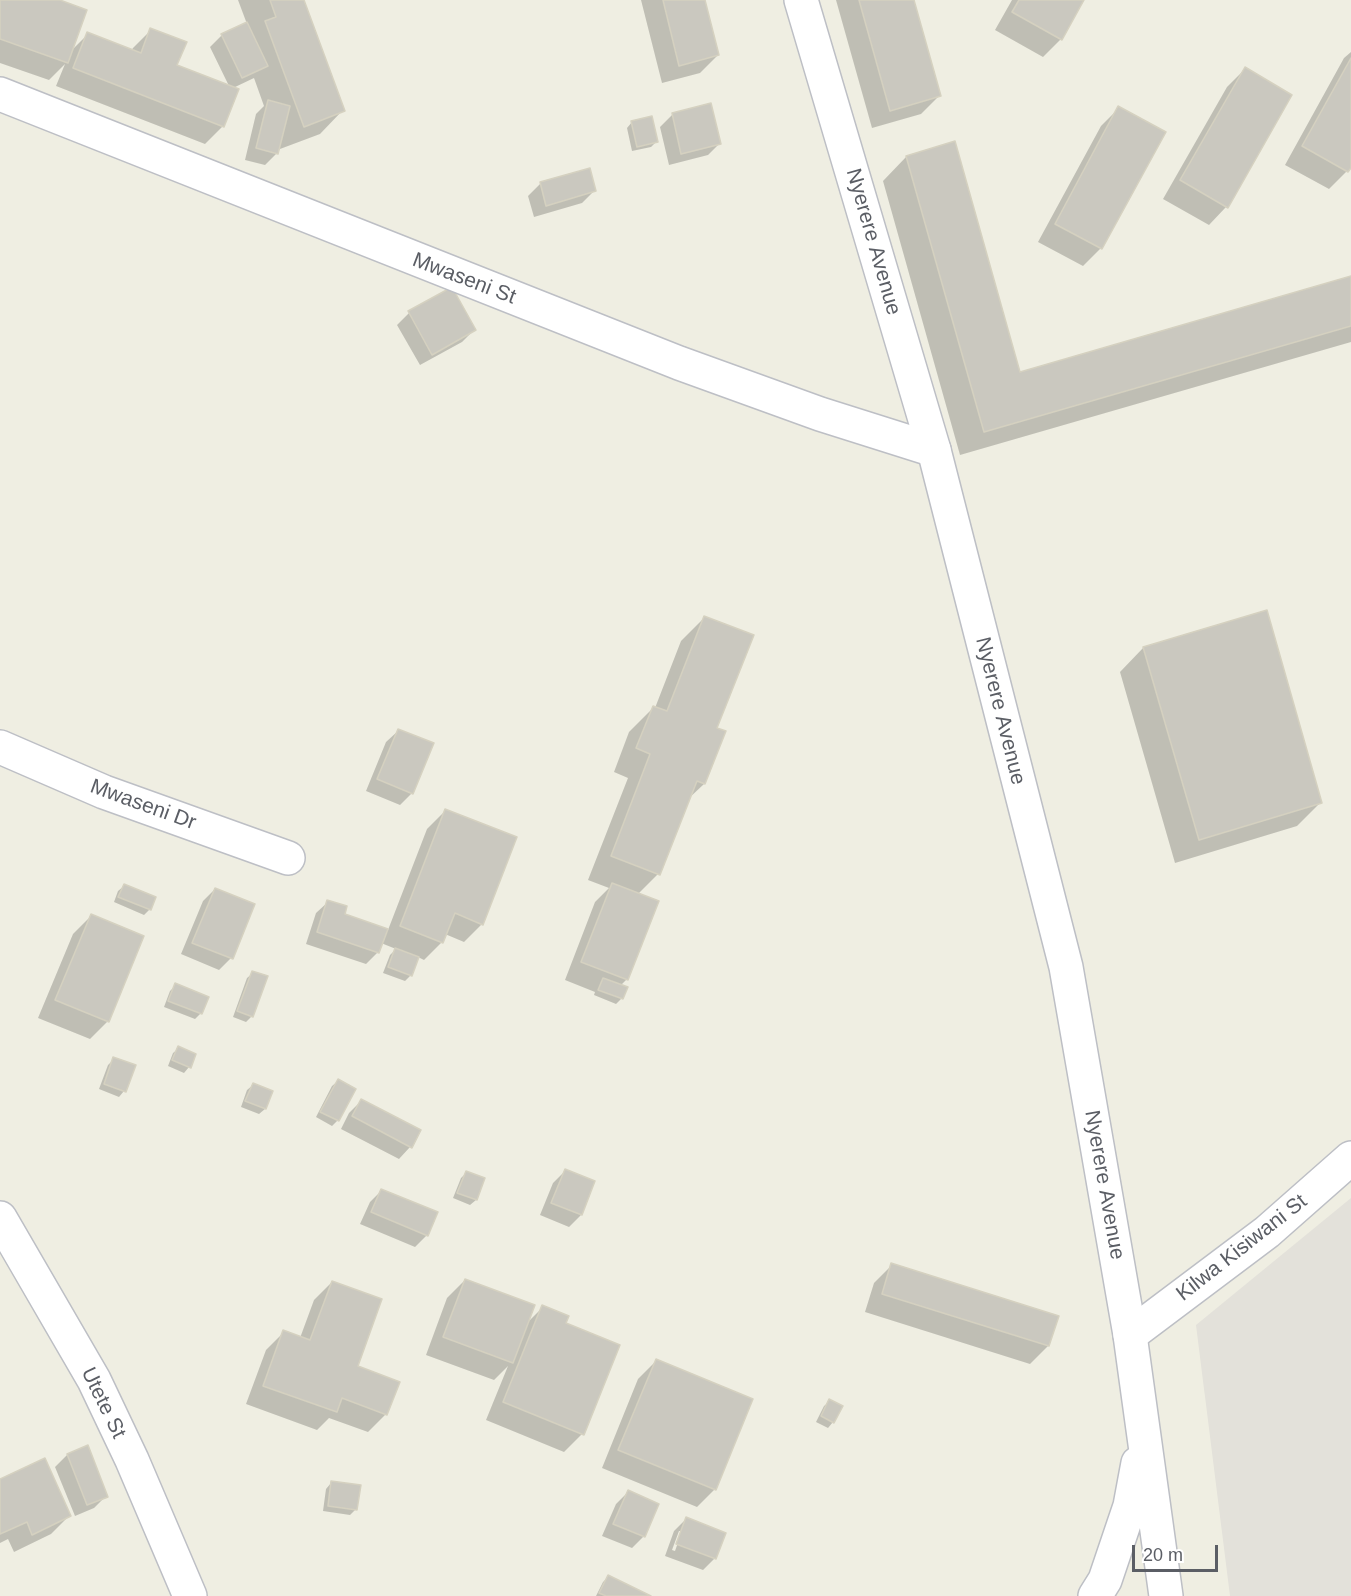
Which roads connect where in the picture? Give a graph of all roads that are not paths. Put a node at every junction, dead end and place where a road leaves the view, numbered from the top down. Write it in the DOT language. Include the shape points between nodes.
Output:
graph roads {
  1 [pos="801,0"];
  2 [pos="0,94"];
  3 [pos="934,450"];
  4 [pos="0,747"];
  5 [pos="288,858"];
  6 [pos="1351,1158"];
  7 [pos="0,1218"];
  8 [pos="1130,1335"];
  9 [pos="1143,1434"];
  10 [pos="190,1596"];
  11 [pos="1095,1596"];
  12 [pos="1166,1596"];
  1 -- 3 [label="street, Nyerere Avenue"];
  2 -- 3 [label="street, Mwaseni St" via="679,363"];
  3 -- 8 [label="street, Nyerere Avenue" via="1066,967"];
  4 -- 5 [label="street, Mwaseni Dr" via="104,792"];
  6 -- 8 [label="street, Kilwa Kisiwani St" via="1267,1232"];
  7 -- 10 [label="street, Utete St" via="94,1380"];
  8 -- 9 [label="street, Nyerere Avenue"];
  9 -- 11 [label="street" via="1130,1506 1105,1580"];
  9 -- 12 [label="street, Nyerere Avenue"];
}
